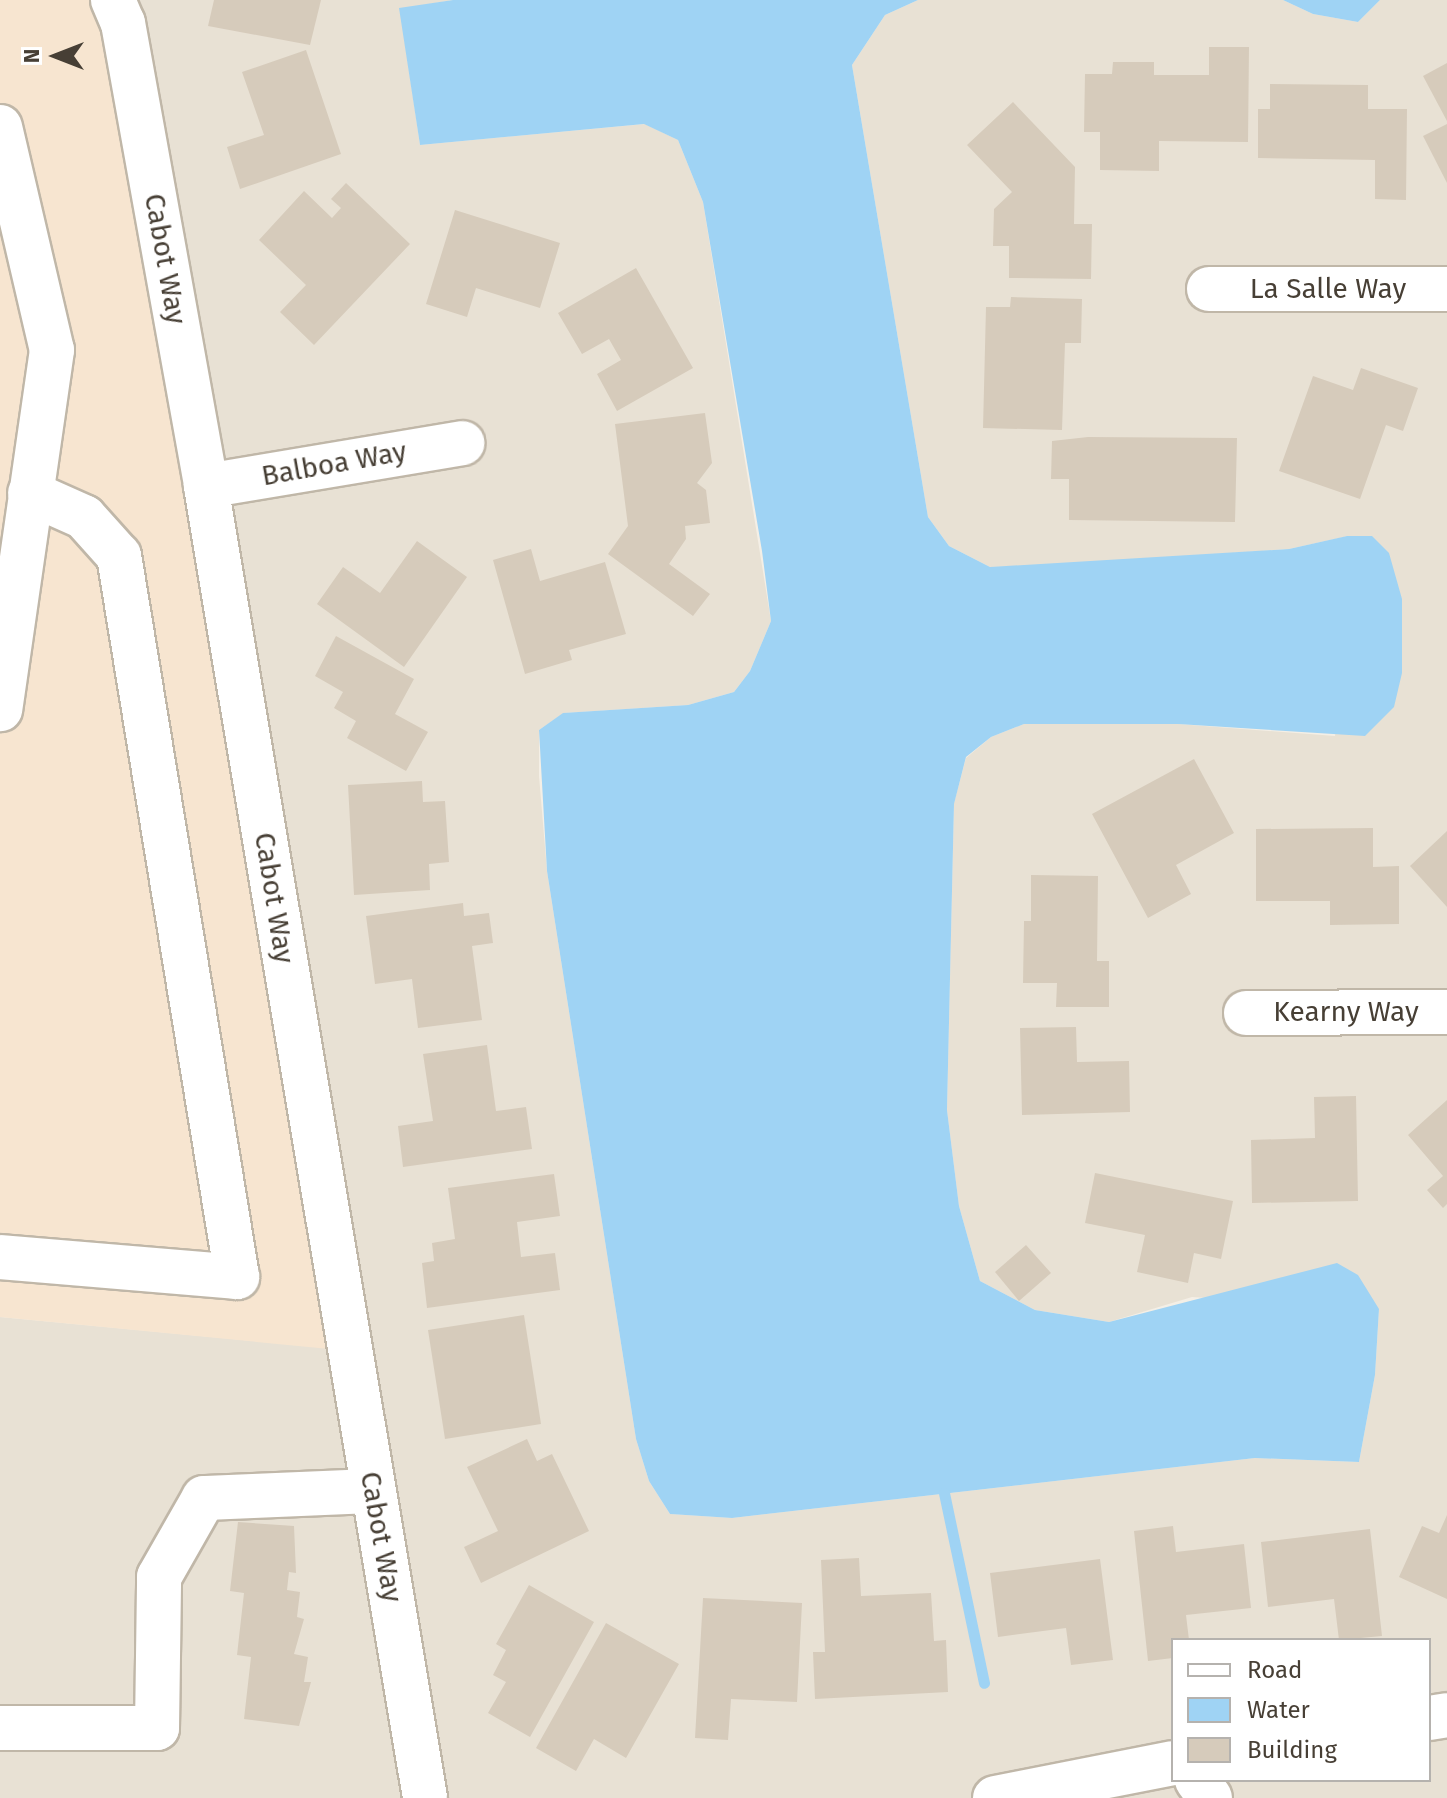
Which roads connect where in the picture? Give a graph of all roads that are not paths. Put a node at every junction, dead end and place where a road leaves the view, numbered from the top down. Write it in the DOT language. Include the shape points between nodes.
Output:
graph roads {
  1 [pos="113,0"];
  2 [pos="0,127"];
  3 [pos="1209,289"];
  4 [pos="1447,289"];
  5 [pos="462,443"];
  6 [pos="206,486"];
  7 [pos="30,493"];
  8 [pos="0,709"];
  9 [pos="1447,1012"];
  10 [pos="1246,1013"];
  11 [pos="0,1257"];
  12 [pos="373,1491"];
  13 [pos="0,1728"];
  14 [pos="1171,1763"];
  15 [pos="425,1798"];
  16 [pos="995,1798"];
  1 -- 6 [label="street, Cabot Way" via="123,23"];
  2 -- 7 [label="street" via="52,350"];
  3 -- 4 [label="street, La Salle Way"];
  5 -- 6 [label="street, Balboa Way"];
  6 -- 12 [label="street, Cabot Way"];
  7 -- 8 [label="street"];
  7 -- 11 [label="street" via="84,517 119,556 237,1277"];
  9 -- 10 [label="street, Kearny Way"];
  12 -- 13 [label="street" via="204,1498 159,1577 157,1728"];
  12 -- 15 [label="street, Cabot Way"];
  14 -- 16 [label="street"];
}
